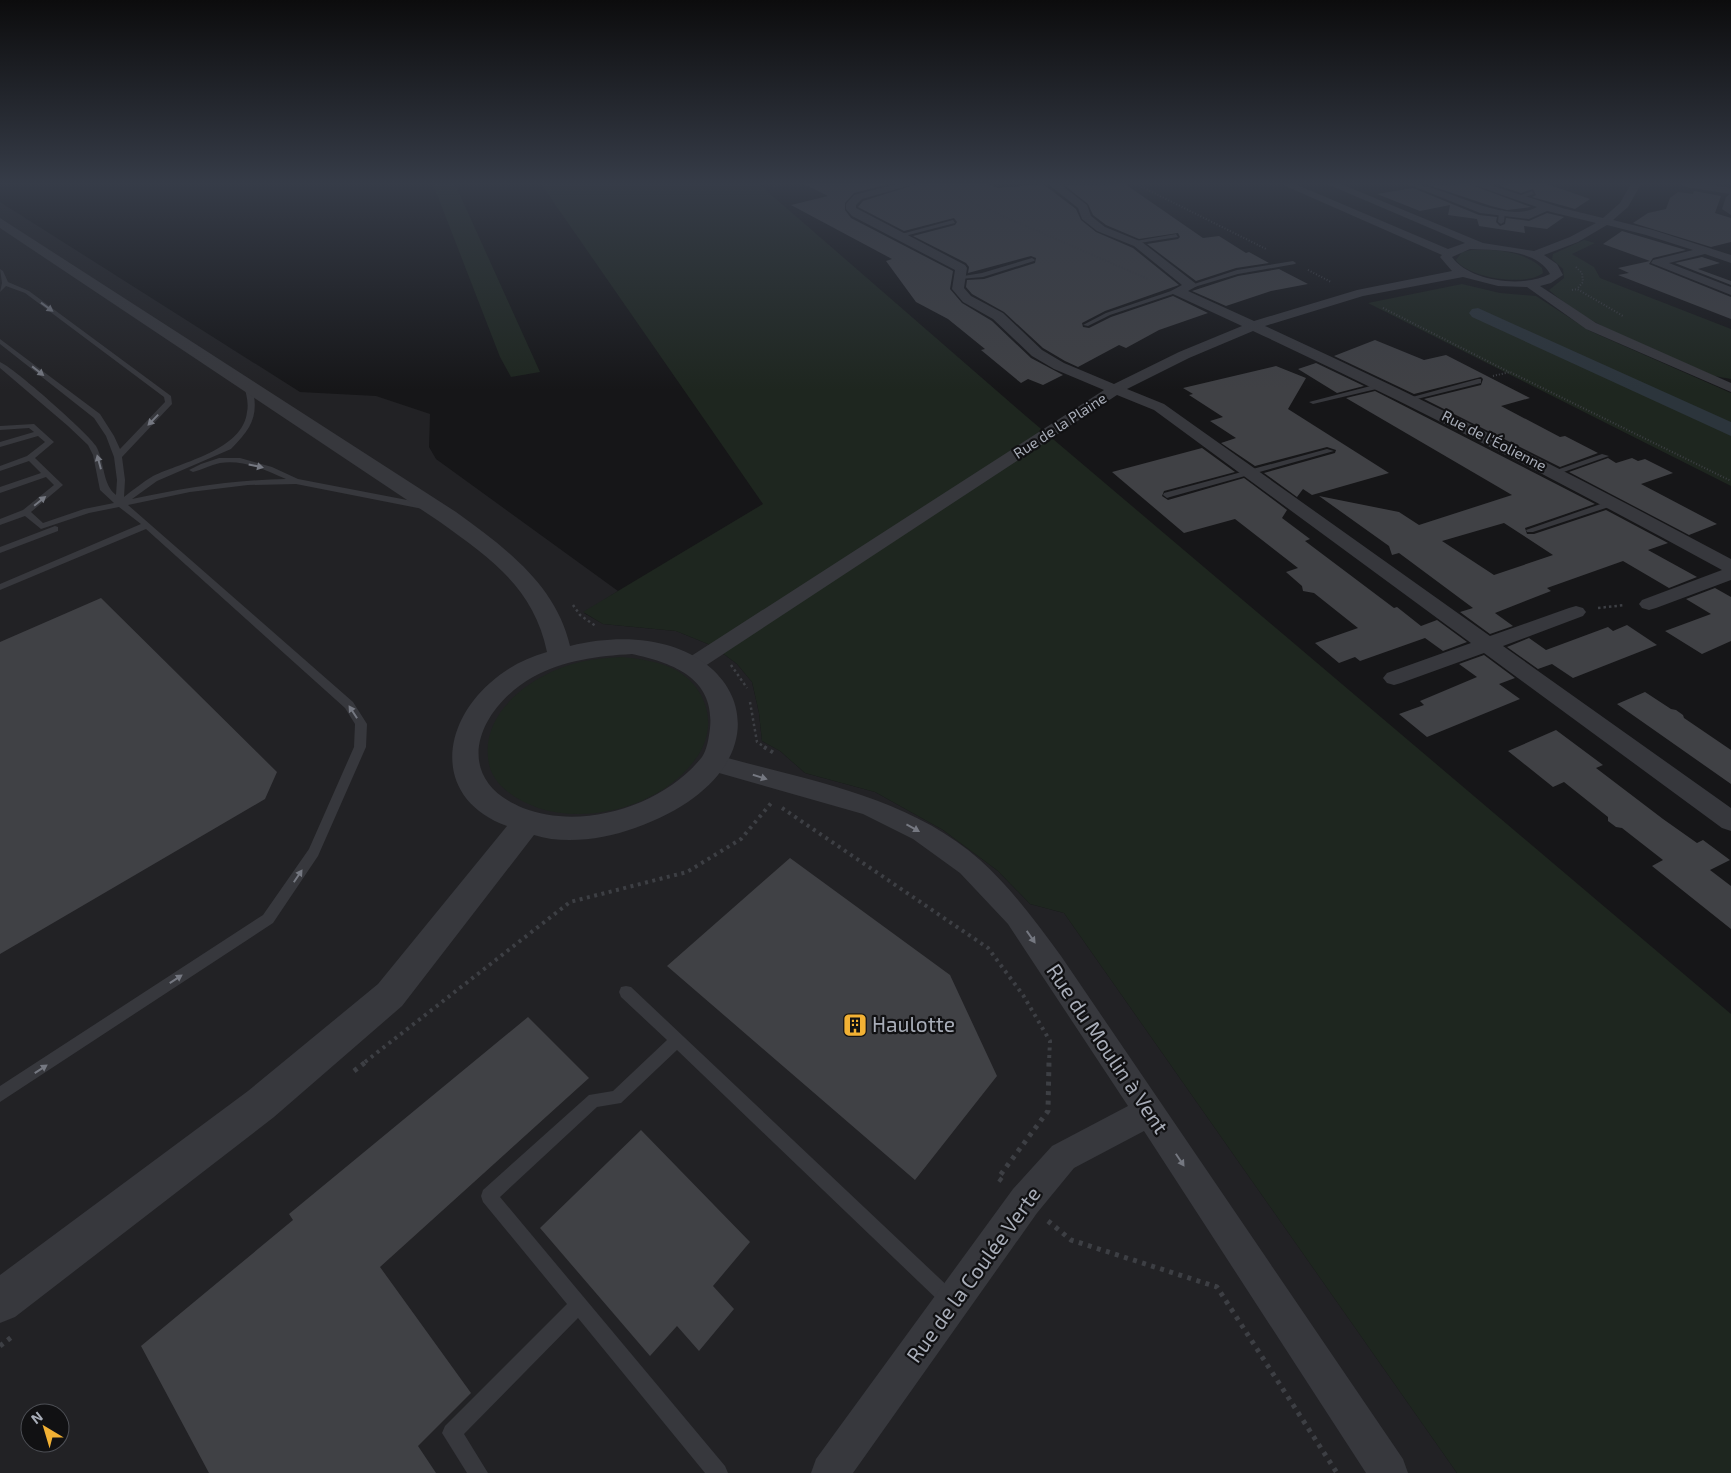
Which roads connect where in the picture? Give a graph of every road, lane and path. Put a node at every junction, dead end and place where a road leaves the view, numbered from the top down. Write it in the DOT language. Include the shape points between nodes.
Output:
graph roads {
  1 [pos="47,253"];
  2 [pos="930,253"];
  3 [pos="1088,253"];
  4 [pos="1147,253"];
  5 [pos="1274,253"];
  6 [pos="1448,253"];
  7 [pos="1524,253"];
  8 [pos="1542,253"];
  9 [pos="1697,253"];
  10 [pos="1710,253"];
  11 [pos="1534,256"];
  12 [pos="1731,259"];
  13 [pos="1032,260"];
  14 [pos="1293,262"];
  15 [pos="0,271"];
  16 [pos="1466,273"];
  17 [pos="960,277"];
  18 [pos="5,283"];
  19 [pos="1335,283"];
  20 [pos="1530,284"];
  21 [pos="1192,286"];
  22 [pos="0,290"];
  23 [pos="1176,291"];
  24 [pos="1731,291"];
  25 [pos="1377,305"];
  26 [pos="1086,325"];
  27 [pos="1251,326"];
  28 [pos="0,341"];
  29 [pos="0,364"];
  30 [pos="1510,372"];
  31 [pos="1478,381"];
  32 [pos="248,385"];
  33 [pos="1382,386"];
  34 [pos="1117,388"];
  35 [pos="1731,388"];
  36 [pos="1409,399"];
  37 [pos="1313,402"];
  38 [pos="0,428"];
  39 [pos="39,432"];
  40 [pos="0,445"];
  41 [pos="228,447"];
  42 [pos="1330,451"];
  43 [pos="118,456"];
  44 [pos="1605,456"];
  45 [pos="30,458"];
  46 [pos="222,460"];
  47 [pos="0,469"];
  48 [pos="1250,472"];
  49 [pos="1555,472"];
  50 [pos="47,474"];
  51 [pos="296,480"];
  52 [pos="1731,481"];
  53 [pos="142,487"];
  54 [pos="0,490"];
  55 [pos="1167,495"];
  56 [pos="1612,503"];
  57 [pos="119,504"];
  58 [pos="435,508"];
  59 [pos="26,512"];
  60 [pos="0,522"];
  61 [pos="147,525"];
  62 [pos="1530,530"];
  63 [pos="0,550"];
  64 [pos="1731,567"];
  65 [pos="1731,573"];
  66 [pos="0,587"];
  67 [pos="1649,604"];
  68 [pos="1576,612"];
  69 [pos="1487,644"];
  70 [pos="560,655"];
  71 [pos="692,665"];
  72 [pos="1394,678"];
  73 [pos="713,764"];
  74 [pos="1731,821"];
  75 [pos="526,823"];
  76 [pos="626,992"];
  77 [pos="677,1040"];
  78 [pos="0,1096"];
  79 [pos="1148,1112"];
  80 [pos="0,1302"];
  81 [pos="953,1302"];
  82 [pos="578,1304"];
  83 [pos="478,1473"];
  84 [pos="718,1473"];
  85 [pos="830,1473"];
  86 [pos="1389,1473"];
  1 -- 32 [label="street"];
  2 -- 17 [label="street" via="961,268"];
  3 -- 23 [label="path"];
  4 -- 21 [label="street"];
  5 -- 14 [label="path"];
  6 -- 16 [label="street" via="1448,261"];
  7 -- 11 [label="street"];
  8 -- 11 [label="street"];
  9 -- 24 [label="street" via="1656,263"];
  10 -- 12 [label="street"];
  11 -- 20 [label="street" via="1549,263 1556,275 1542,283"];
  13 -- 17 [label="lane" via="983,275"];
  14 -- 19 [label="path"];
  14 -- 21 [label="lane" via="1236,272"];
  15 -- 18 [label="lane"];
  16 -- 20 [label="street" via="1496,282"];
  16 -- 27 [label="street, Rue de la Plaine" via="1372,290"];
  17 -- 34 [label="street" via="958,289 967,299 998,316 1037,353 1058,366"];
  18 -- 22 [label="lane"];
  18 -- 43 [label="lane, one-way" via="27,292 167,396 169,402"];
  20 -- 35 [label="street" via="1590,326"];
  21 -- 23 [label="street"];
  23 -- 26 [label="lane" via="1108,314"];
  23 -- 27 [label="street, Rue de l'Éolienne"];
  25 -- 30 [label="path"];
  27 -- 33 [label="street, Rue de l'Éolienne"];
  27 -- 34 [label="street, Rue de la Plaine" via="1164,363"];
  28 -- 43 [label="lane, one-way" via="96,416 106,428"];
  57 -- 29 [label="lane, one-way" via="104,490 97,454 91,444"];
  30 -- 31 [label="path"];
  30 -- 52 [label="path"];
  31 -- 36 [label="lane"];
  32 -- 41 [label="lane" via="252,413 246,429"];
  32 -- 58 [label="street"];
  33 -- 36 [label="street, Rue de l'Éolienne"];
  33 -- 37 [label="lane"];
  34 -- 48 [label="street" via="1160,407"];
  34 -- 71 [label="street, Rue de la Plaine"];
  36 -- 49 [label="street, Rue de l'Éolienne"];
  38 -- 39 [label="lane" via="31,426"];
  39 -- 40 [label="lane"];
  39 -- 45 [label="lane" via="50,442"];
  41 -- 46 [label="lane"];
  41 -- 53 [label="lane"];
  42 -- 48 [label="lane"];
  43 -- 57 [label="lane" via="123,485"];
  44 -- 49 [label="lane"];
  45 -- 47 [label="lane"];
  45 -- 50 [label="lane"];
  46 -- 51 [label="lane, one-way" via="275,470"];
  46 -- 53 [label="lane"];
  48 -- 55 [label="lane"];
  48 -- 69 [label="street"];
  49 -- 56 [label="street, Rue de l'Éolienne"];
  50 -- 54 [label="lane"];
  59 -- 50 [label="lane, one-way" via="59,485"];
  51 -- 57 [label="lane" via="206,487"];
  51 -- 58 [label="lane"];
  53 -- 57 [label="lane"];
  56 -- 62 [label="lane"];
  56 -- 64 [label="street, Rue de l'Éolienne"];
  57 -- 59 [label="lane" via="87,510 41,526"];
  57 -- 61 [label="lane"];
  57 -- 63 [label="lane"];
  58 -- 70 [label="street" via="498,553 530,585 553,622"];
  59 -- 60 [label="lane"];
  61 -- 66 [label="lane"];
  78 -- 61 [label="lane, one-way" via="268,919 314,852 360,747 361,724 349,705"];
  65 -- 67 [label="street"];
  67 -- 68 [label="path"];
  68 -- 69 [label="street"];
  69 -- 72 [label="street"];
  69 -- 74 [label="street"];
  70 -- 71 [label="street" via="596,647 632,646 665,652"];
  70 -- 75 [label="street" via="524,671 494,694 473,722 464,752 471,781 492,806"];
  71 -- 73 [label="street" via="712,682 724,705 724,731"];
  73 -- 75 [label="street" via="690,786 655,809 612,824 568,829"];
  73 -- 79 [label="street, Rue du Moulin à Vent, one-way" via="870,807 922,832 969,866 1017,916"];
  75 -- 80 [label="street" via="390,994 261,1104"];
  76 -- 77 [label="lane"];
  77 -- 81 [label="lane"];
  77 -- 82 [label="lane" via="616,1098 594,1100 489,1196"];
  79 -- 81 [label="street, Rue de la Coulée Verte" via="1063,1157 1025,1201"];
  79 -- 86 [label="street, Rue du Moulin à Vent, one-way"];
  81 -- 85 [label="street, Rue de la Coulée Verte"];
  82 -- 83 [label="lane" via="452,1433"];
  82 -- 84 [label="lane"];
}
